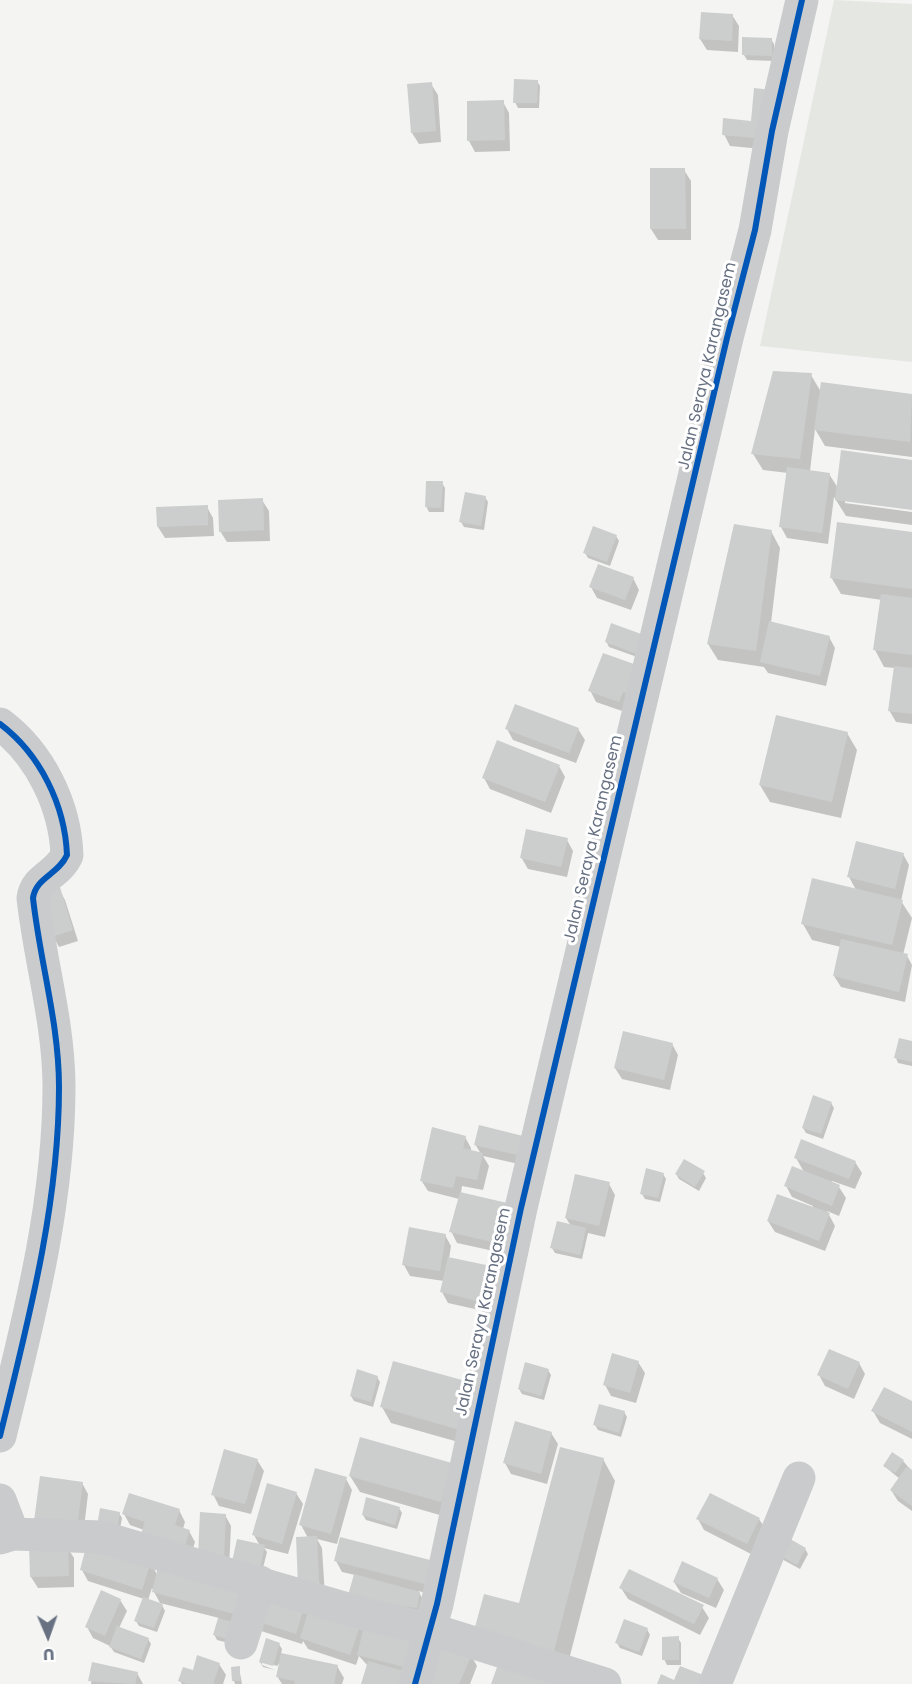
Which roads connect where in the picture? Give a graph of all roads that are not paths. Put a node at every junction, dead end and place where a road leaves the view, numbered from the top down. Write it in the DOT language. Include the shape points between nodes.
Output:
graph roads {
  1 [pos="802,0"];
  2 [pos="0,724"];
  3 [pos="0,1436"];
  4 [pos="799,1478"];
  5 [pos="0,1500"];
  6 [pos="6,1536"];
  7 [pos="260,1582"];
  8 [pos="430,1629"];
  9 [pos="241,1643"];
  10 [pos="415,1684"];
  11 [pos="605,1684"];
  12 [pos="715,1684"];
  1 -- 8 [label="street, Jalan Seraya Karangasem" via="772,131 755,230 521,1208"];
  2 -- 3 [label="street" via="41,767 60,817 67,855 58,870 38,883 33,898 52,1001 58,1120 46,1228 31,1314"];
  4 -- 12 [label="street"];
  5 -- 6 [label="street"];
  6 -- 7 [label="street" via="101,1538"];
  7 -- 8 [label="street" via="375,1617"];
  7 -- 9 [label="street"];
  8 -- 10 [label="street, Jalan Seraya Karangasem"];
  8 -- 11 [label="street"];
}
